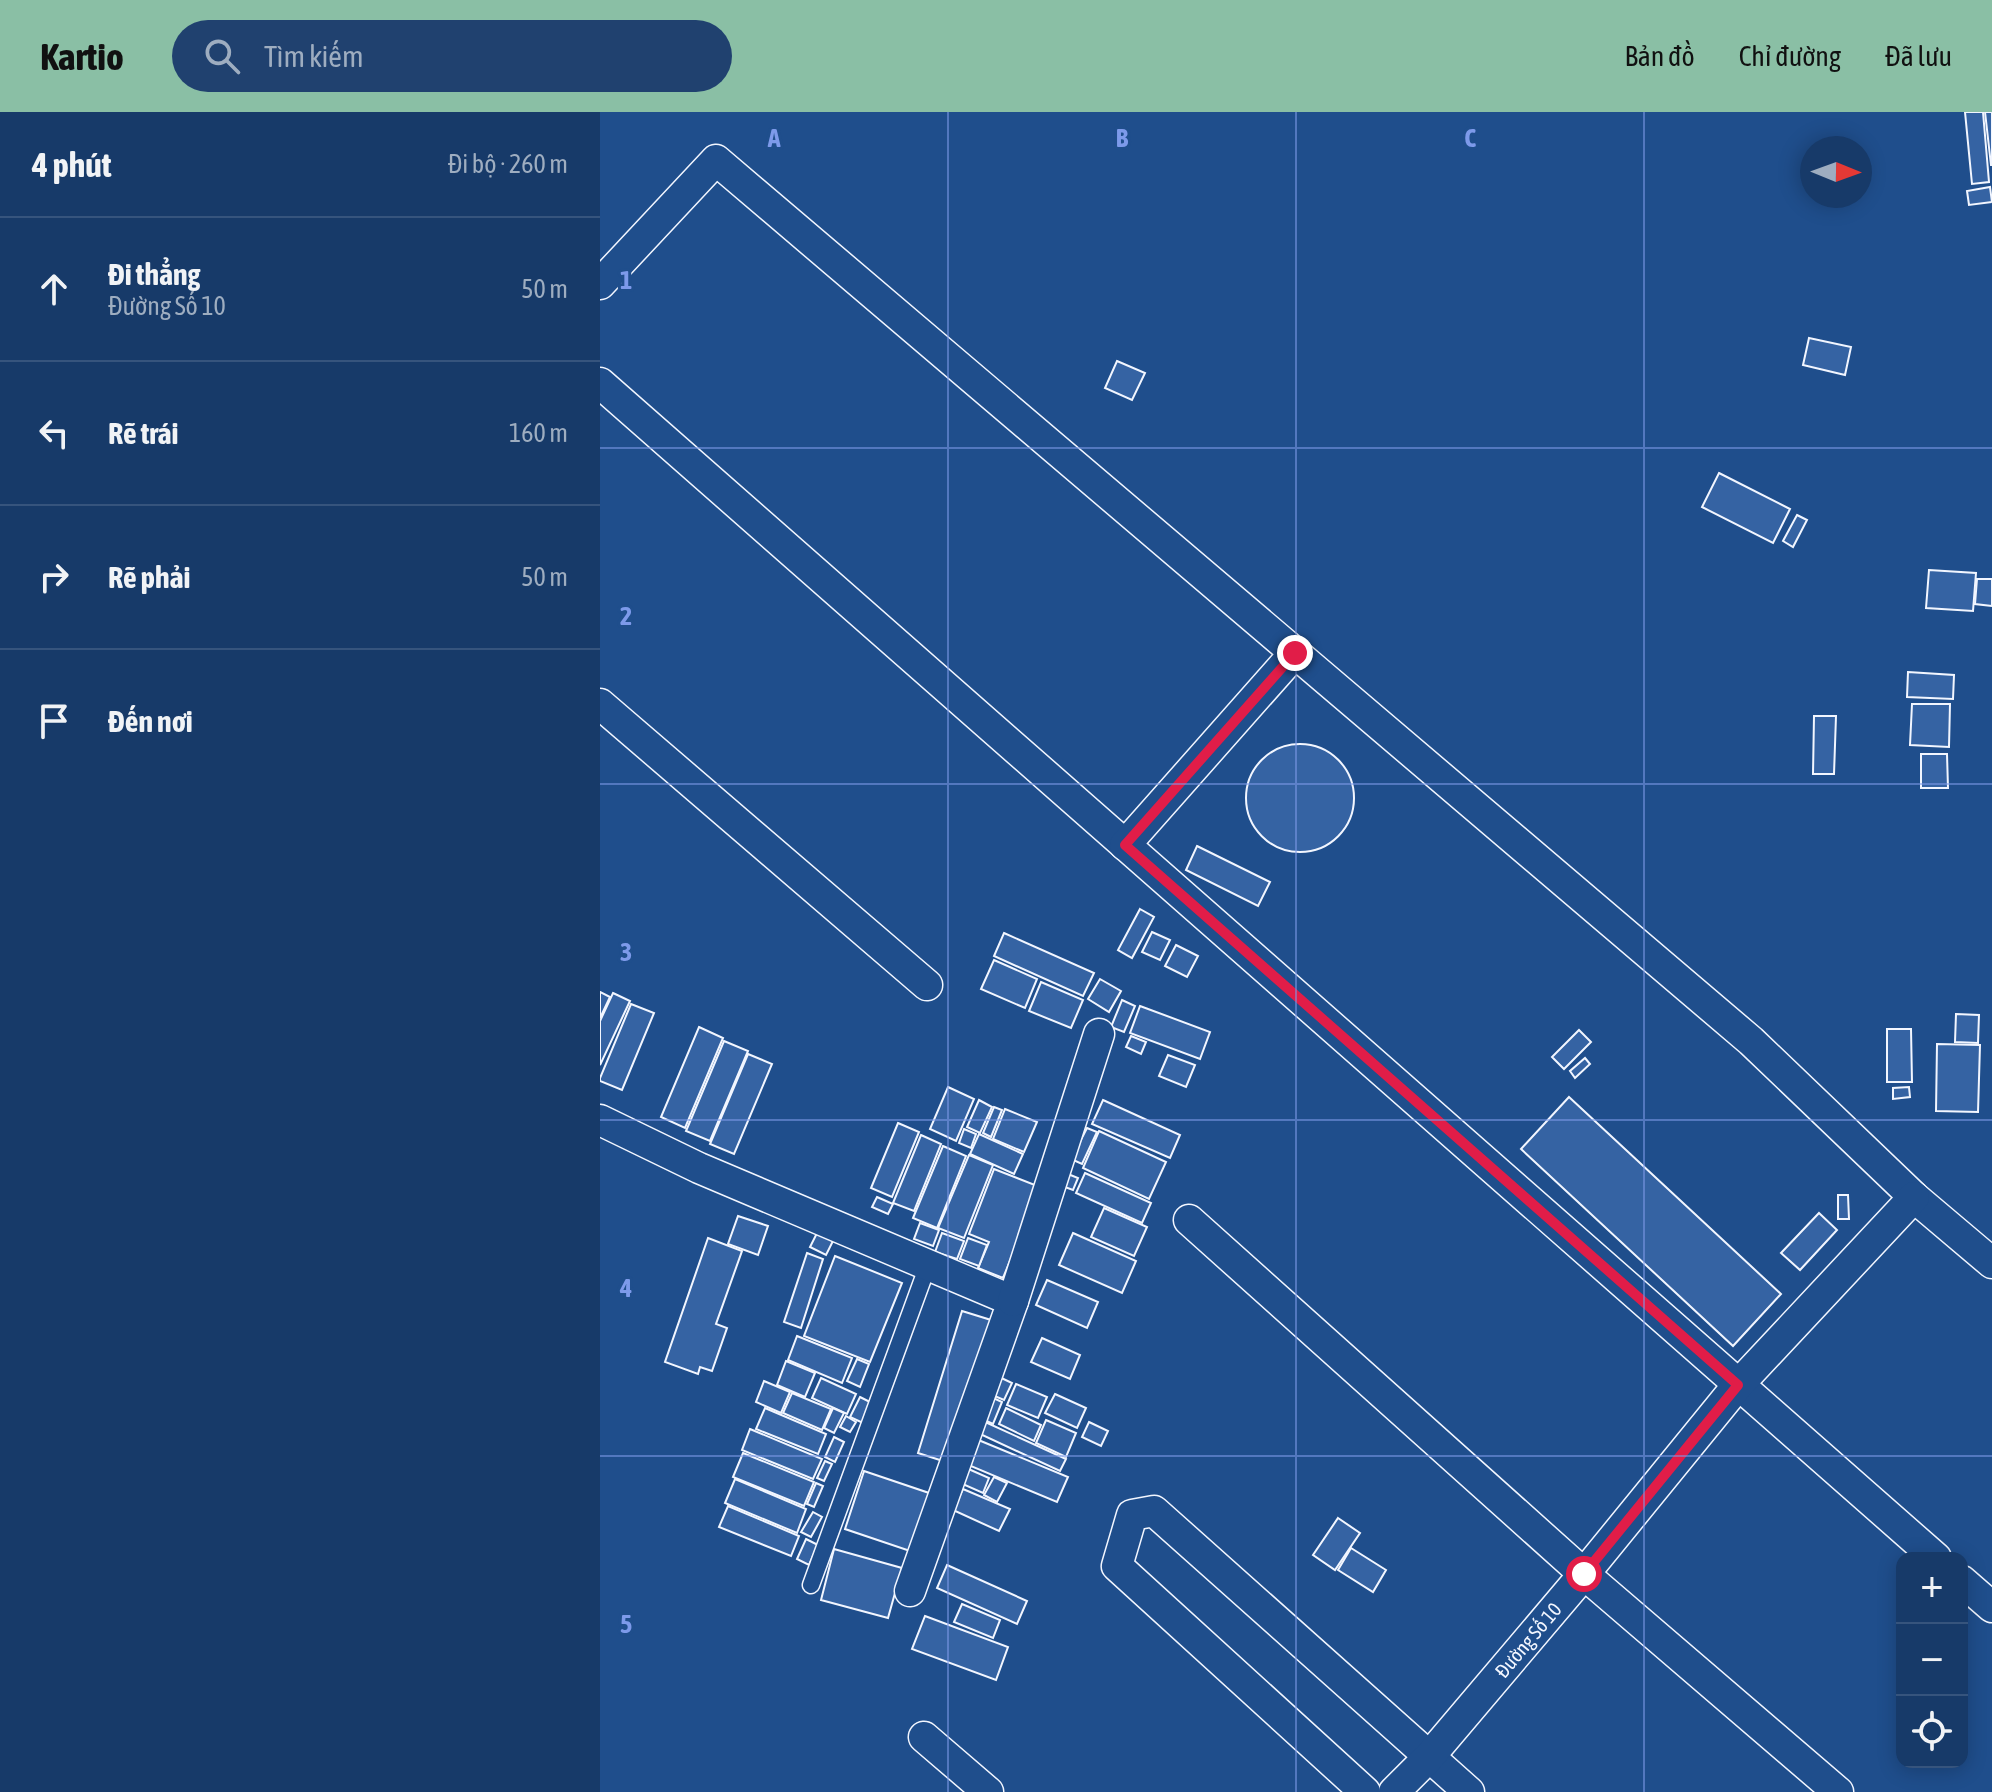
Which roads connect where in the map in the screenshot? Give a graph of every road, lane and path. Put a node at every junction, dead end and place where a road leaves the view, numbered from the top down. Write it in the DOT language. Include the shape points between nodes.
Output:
graph roads {
  1 [pos="600,284"];
  2 [pos="600,383"];
  3 [pos="1295,653"];
  4 [pos="600,704"];
  5 [pos="1125,845"];
  6 [pos="927,985"];
  7 [pos="1099,1034"];
  8 [pos="600,1120"];
  9 [pos="1914,1197"];
  10 [pos="1189,1220"];
  11 [pos="1992,1263"];
  12 [pos="928,1265"];
  13 [pos="1013,1301"];
  14 [pos="1738,1385"];
  15 [pos="1929,1552"];
  16 [pos="1584,1574"];
  17 [pos="811,1585"];
  18 [pos="1968,1586"];
  19 [pos="910,1591"];
  20 [pos="1992,1607"];
  21 [pos="924,1737"];
  22 [pos="1429,1757"];
  23 [pos="988,1792"];
  24 [pos="1365,1792"];
  25 [pos="1394,1792"];
  26 [pos="1469,1792"];
  27 [pos="1838,1792"];
  1 -- 3 [label="street" via="716,160"];
  2 -- 5 [label="street"];
  3 -- 5 [label="street"];
  3 -- 9 [label="street" via="1751,1041"];
  4 -- 6 [label="street"];
  5 -- 14 [label="street"];
  7 -- 13 [label="street"];
  8 -- 12 [label="street"];
  9 -- 11 [label="street"];
  9 -- 14 [label="street, Đường Số 10"];
  10 -- 16 [label="street"];
  12 -- 13 [label="street"];
  12 -- 17 [label="lane"];
  13 -- 19 [label="street"];
  14 -- 15 [label="street"];
  14 -- 16 [label="street, Đường Số 10"];
  16 -- 22 [label="street, Đường Số 10"];
  16 -- 27 [label="street"];
  18 -- 20 [label="street"];
  21 -- 23 [label="street"];
  22 -- 24 [label="street" via="1154,1511 1132,1515 1117,1566"];
  22 -- 25 [label="street, Đường Số 10"];
  22 -- 26 [label="street"];
}
